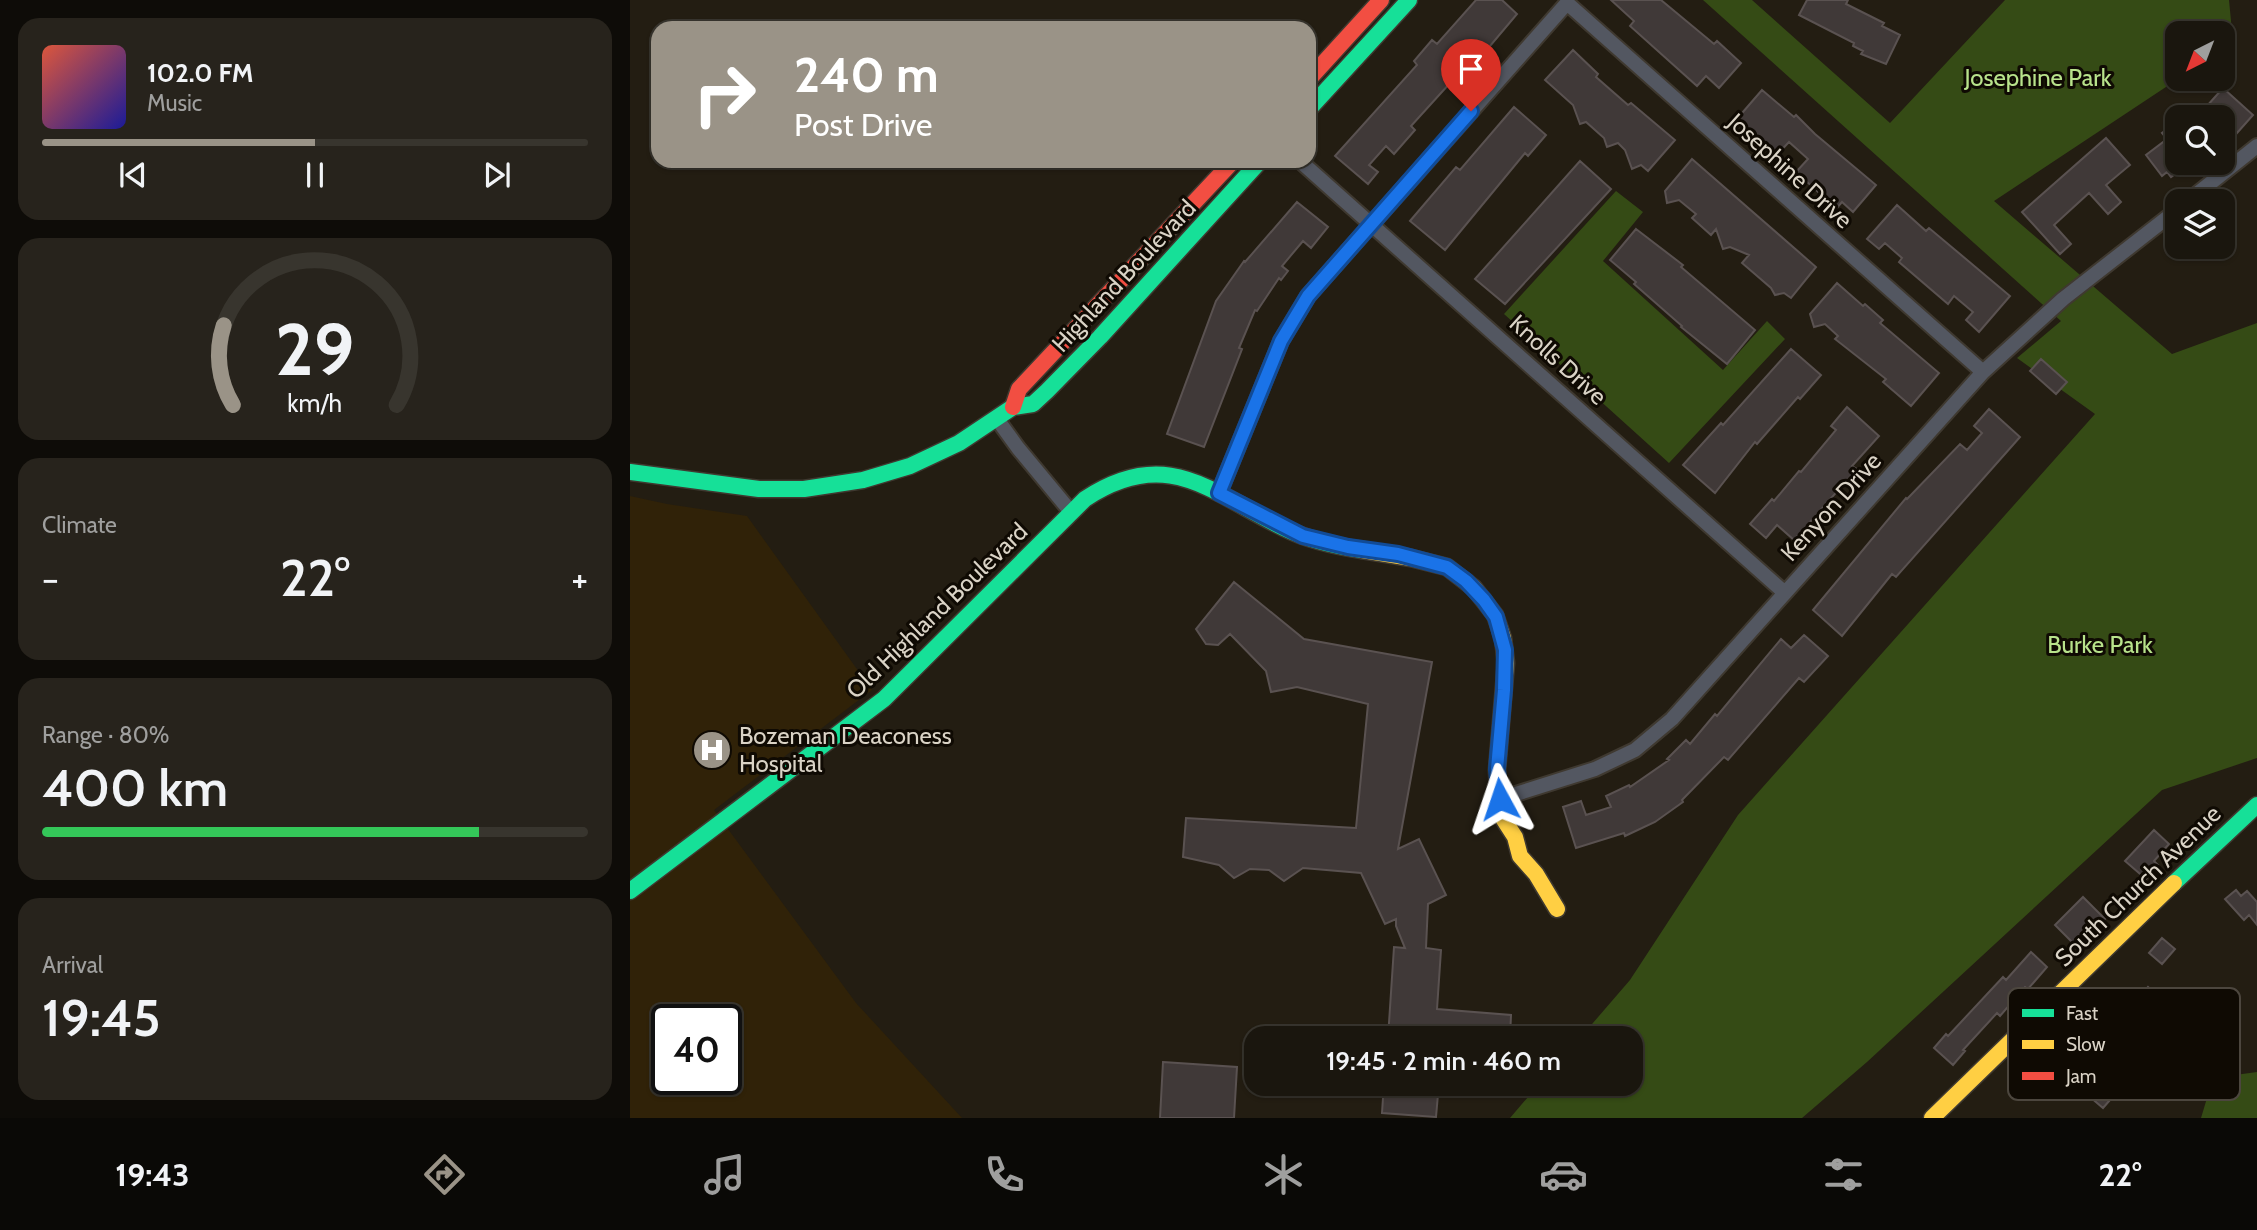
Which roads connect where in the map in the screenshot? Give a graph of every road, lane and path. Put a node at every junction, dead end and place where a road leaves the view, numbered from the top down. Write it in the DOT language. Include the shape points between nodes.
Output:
graph roads {
  1 [pos="1381,0"];
  2 [pos="1409,0"];
  3 [pos="1316,71"];
  4 [pos="1316,101"];
  5 [pos="2257,146"];
  6 [pos="1226,168"];
  7 [pos="1254,168"];
  8 [pos="1308,168"];
  9 [pos="2203,189"];
  10 [pos="2165,218"];
  11 [pos="1371,224"];
  12 [pos="1983,372"];
  13 [pos="1013,407"];
  14 [pos="997,419"];
  15 [pos="630,472"];
  16 [pos="1219,493"];
  17 [pos="1070,512"];
  18 [pos="1785,593"];
  19 [pos="1500,799"];
  20 [pos="2257,805"];
  21 [pos="630,891"];
  22 [pos="1557,909"];
  23 [pos="2064,988"];
  24 [pos="2008,1043"];
  25 [pos="1932,1118"];
  1 -- 3 [label="street"];
  2 -- 4 [label="street"];
  5 -- 9 [label="street"];
  6 -- 13 [label="street, Highland Boulevard" via="1019,389"];
  7 -- 13 [label="street, Highland Boulevard" via="1047,391 1033,404"];
  8 -- 11 [label="street, Knolls Drive"];
  10 -- 12 [label="street, Kenyon Drive" via="2063,299"];
  11 -- 12 [label="street, Josephine Drive" via="1567,4"];
  11 -- 16 [label="street" via="1308,296 1281,341"];
  11 -- 18 [label="street, Knolls Drive"];
  12 -- 18 [label="street, Kenyon Drive"];
  13 -- 14 [label="street, Highland Boulevard"];
  14 -- 15 [label="street, Highland Boulevard" via="909,466 835,485 759,489"];
  14 -- 17 [label="street"];
  16 -- 17 [label="street, Old Highland Boulevard" via="1186,479 1142,473 1099,489"];
  16 -- 19 [label="street, Old Highland Boulevard" via="1303,536 1447,567 1484,600 1496,617 1505,650 1497,769"];
  17 -- 21 [label="street, Old Highland Boulevard" via="884,699"];
  18 -- 19 [label="street, Kenyon Drive" via="1672,719 1635,750 1595,769"];
  19 -- 22 [label="street, Old Highland Boulevard" via="1520,857"];
  20 -- 23 [label="street, South Church Avenue"];
  24 -- 25 [label="street, South Church Avenue"];
}
